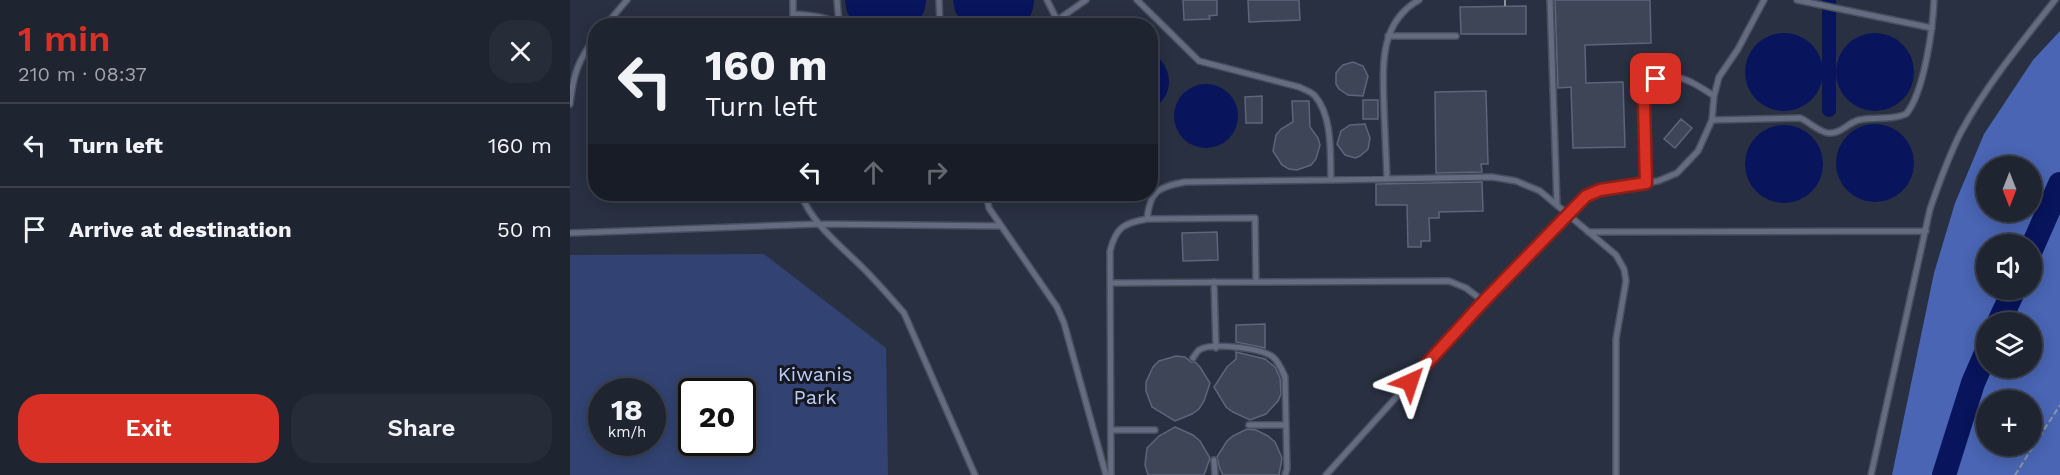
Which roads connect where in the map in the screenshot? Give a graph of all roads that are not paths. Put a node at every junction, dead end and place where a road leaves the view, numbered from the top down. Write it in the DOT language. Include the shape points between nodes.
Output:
graph roads {
  1 [pos="627,0"];
  2 [pos="787,0"];
  3 [pos="837,0"];
  4 [pos="939,0"];
  5 [pos="1047,0"];
  6 [pos="1086,0"];
  7 [pos="1137,0"];
  8 [pos="1419,0"];
  9 [pos="1550,0"];
  10 [pos="1764,0"];
  11 [pos="1797,0"];
  12 [pos="1934,0"];
  13 [pos="2055,0"];
  14 [pos="793,2"];
  15 [pos="792,14"];
  16 [pos="612,18"];
  17 [pos="792,18"];
  18 [pos="823,18"];
  19 [pos="839,18"];
  20 [pos="940,18"];
  21 [pos="1056,18"];
  22 [pos="1060,18"];
  23 [pos="1155,18"];
  24 [pos="1158,21"];
  25 [pos="1932,28"];
  26 [pos="1388,36"];
  27 [pos="1456,36"];
  28 [pos="588,46"];
  29 [pos="1714,96"];
  30 [pos="570,104"];
  31 [pos="1712,120"];
  32 [pos="1387,179"];
  33 [pos="1331,180"];
  34 [pos="1646,183"];
  35 [pos="1158,191"];
  36 [pos="804,201"];
  37 [pos="988,201"];
  38 [pos="1149,201"];
  39 [pos="1557,205"];
  40 [pos="1568,214"];
  41 [pos="1147,219"];
  42 [pos="819,224"];
  43 [pos="1001,226"];
  44 [pos="1926,231"];
  45 [pos="1588,232"];
  46 [pos="570,233"];
  47 [pos="1214,282"];
  48 [pos="1256,282"];
  49 [pos="1110,283"];
  50 [pos="1483,302"];
  51 [pos="1215,348"];
  52 [pos="1193,358"];
  53 [pos="1248,424"];
  54 [pos="1286,424"];
  55 [pos="1111,430"];
  56 [pos="1155,430"];
  57 [pos="1214,460"];
  58 [pos="975,475"];
  59 [pos="1106,475"];
  60 [pos="1111,475"];
  61 [pos="1215,475"];
  62 [pos="1285,475"];
  63 [pos="1326,475"];
  64 [pos="1616,475"];
  65 [pos="1871,475"];
  1 -- 16 [label="lane"];
  2 -- 14 [label="lane"];
  3 -- 19 [label="lane"];
  4 -- 20 [label="lane"];
  5 -- 21 [label="lane"];
  6 -- 22 [label="lane"];
  7 -- 23 [label="lane"];
  8 -- 26 [label="lane" via="1407,7"];
  9 -- 39 [label="lane"];
  10 -- 29 [label="lane" via="1719,77"];
  11 -- 25 [label="lane"];
  12 -- 25 [label="lane"];
  13 -- 44 [label="lane" via="2007,62 1961,133 1930,209"];
  14 -- 15 [label="lane"];
  15 -- 17 [label="lane"];
  15 -- 18 [label="lane"];
  24 -- 33 [label="lane" via="1199,61 1314,94 1328,125"];
  25 -- 31 [label="lane" via="1915,100 1901,116 1860,119 1833,133 1819,130 1800,118"];
  26 -- 27 [label="lane"];
  26 -- 32 [label="lane" via="1383,70"];
  28 -- 30 [label="lane" via="576,69"];
  29 -- 31 [label="lane"];
  29 -- 34 [label="lane" via="1680,77 1656,79 1647,86"];
  31 -- 34 [label="lane" via="1698,151 1677,173"];
  32 -- 33 [label="lane"];
  32 -- 39 [label="lane" via="1492,177 1524,184"];
  33 -- 35 [label="lane" via="1185,182"];
  34 -- 40 [label="lane" via="1600,190 1586,196"];
  36 -- 42 [label="lane"];
  37 -- 43 [label="lane"];
  38 -- 41 [label="lane"];
  39 -- 40 [label="lane"];
  40 -- 45 [label="lane"];
  40 -- 50 [label="lane"];
  41 -- 48 [label="lane" via="1255,219"];
  41 -- 49 [label="lane" via="1119,228 1110,251"];
  42 -- 43 [label="lane"];
  42 -- 46 [label="lane"];
  42 -- 58 [label="lane" via="904,313"];
  43 -- 59 [label="lane" via="1064,323"];
  44 -- 45 [label="lane"];
  44 -- 65 [label="lane"];
  45 -- 64 [label="lane" via="1616,255 1626,281 1616,339"];
  47 -- 48 [label="lane"];
  47 -- 49 [label="lane"];
  47 -- 51 [label="lane"];
  48 -- 50 [label="lane" via="1449,281"];
  49 -- 55 [label="lane"];
  50 -- 63 [label="lane"];
  51 -- 52 [label="lane" via="1200,349"];
  51 -- 54 [label="lane" via="1249,348 1274,358 1285,377"];
  53 -- 54 [label="lane"];
  54 -- 62 [label="lane"];
  55 -- 56 [label="lane"];
  55 -- 60 [label="lane"];
  57 -- 61 [label="lane"];
}
